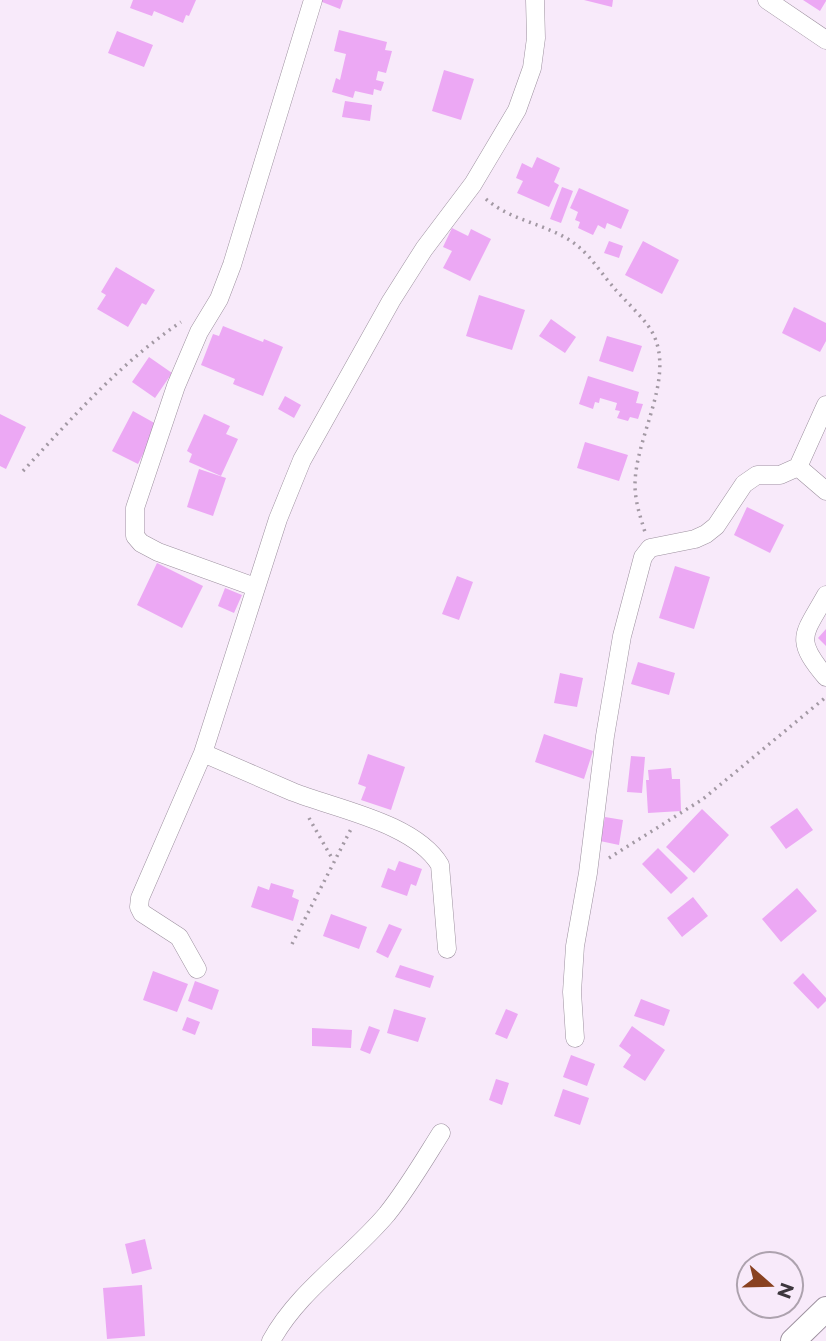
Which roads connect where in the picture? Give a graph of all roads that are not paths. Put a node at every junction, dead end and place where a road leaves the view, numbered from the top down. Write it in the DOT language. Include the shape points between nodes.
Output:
graph roads {
  1 [pos="313,0"];
  2 [pos="535,0"];
  3 [pos="767,0"];
  4 [pos="826,40"];
  5 [pos="826,405"];
  6 [pos="797,467"];
  7 [pos="826,491"];
  8 [pos="255,587"];
  9 [pos="826,596"];
  10 [pos="826,677"];
  11 [pos="203,753"];
  12 [pos="447,948"];
  13 [pos="197,969"];
  14 [pos="575,1038"];
  15 [pos="441,1133"];
  16 [pos="826,1309"];
  17 [pos="271,1341"];
  18 [pos="793,1341"];
  1 -- 8 [label="street" via="232,265 176,386 135,508 135,536 141,544"];
  2 -- 8 [label="street" via="532,68 517,110 473,184 391,301 302,460"];
  3 -- 4 [label="street"];
  5 -- 6 [label="street"];
  6 -- 7 [label="street"];
  6 -- 14 [label="street" via="780,475 757,475 744,484 706,534 650,548 643,557 622,636 575,946"];
  8 -- 11 [label="street"];
  9 -- 10 [label="street" via="804,636 810,658"];
  11 -- 12 [label="street" via="390,827 433,853 440,865"];
  11 -- 13 [label="street" via="139,906 142,913 179,937"];
  15 -- 17 [label="street" via="387,1214 316,1284"];
  16 -- 18 [label="street"];
}
